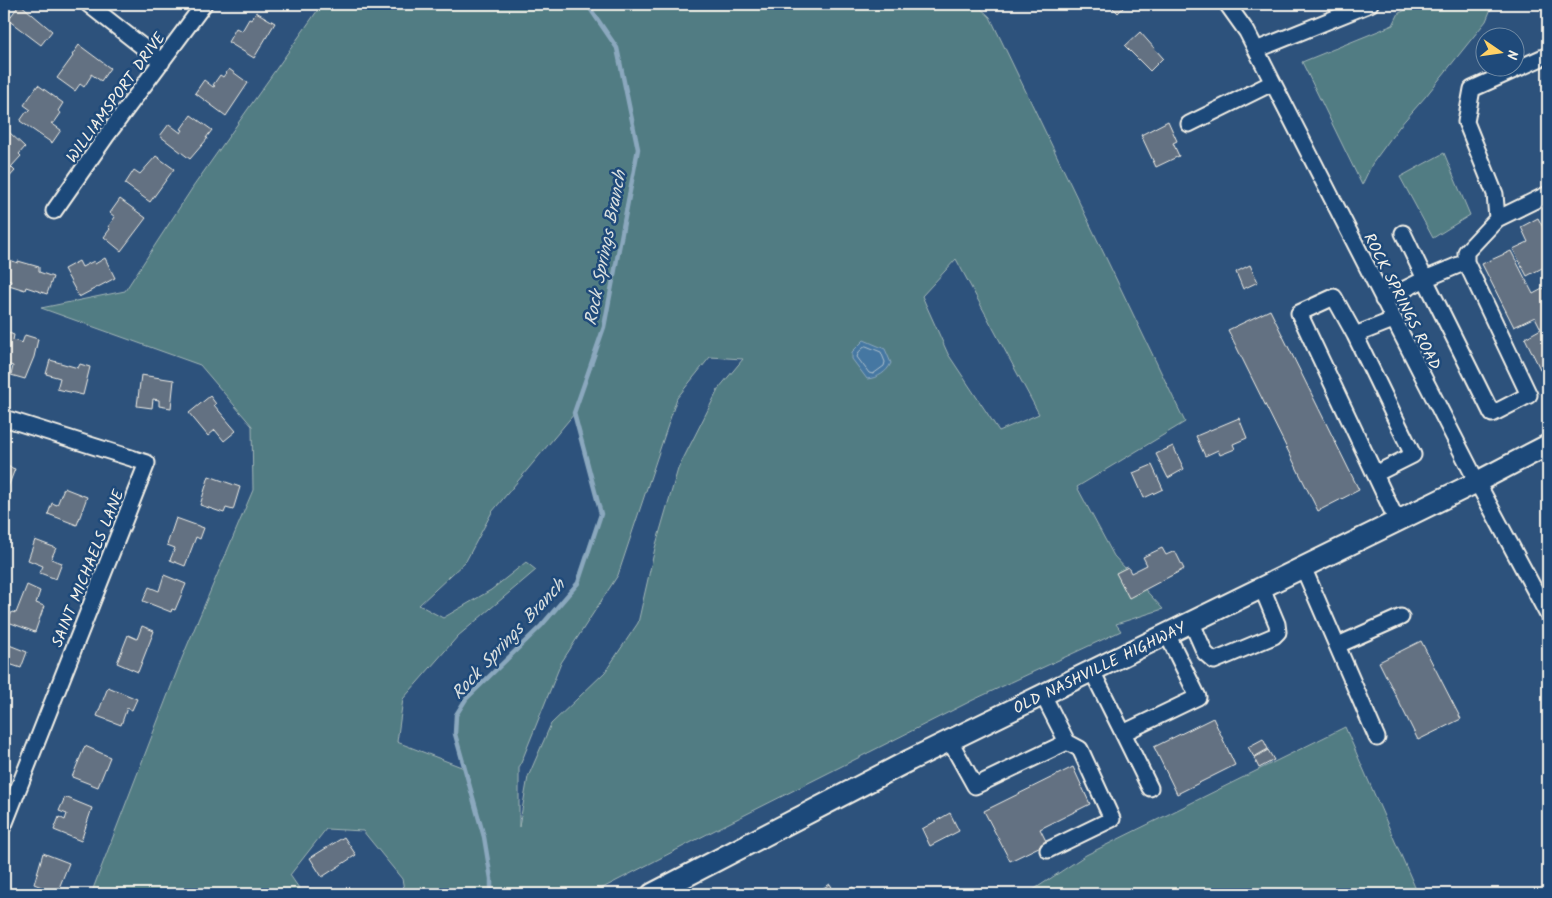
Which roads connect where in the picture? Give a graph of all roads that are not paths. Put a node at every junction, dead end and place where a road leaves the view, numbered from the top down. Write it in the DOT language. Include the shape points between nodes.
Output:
graph roads {
  1 [pos="88,4"];
  2 [pos="204,4"];
  3 [pos="1227,4"];
  4 [pos="1370,4"];
  5 [pos="1256,50"];
  6 [pos="1548,55"];
  7 [pos="162,62"];
  8 [pos="1272,83"];
  9 [pos="1189,124"];
  10 [pos="1548,194"];
  11 [pos="54,211"];
  12 [pos="1496,219"];
  13 [pos="1403,233"];
  14 [pos="1466,262"];
  15 [pos="1425,279"];
  16 [pos="1383,300"];
  17 [pos="1393,320"];
  18 [pos="1355,335"];
  19 [pos="4,418"];
  20 [pos="1548,445"];
  21 [pos="1375,474"];
  22 [pos="1477,482"];
  23 [pos="1397,521"];
  24 [pos="1303,567"];
  25 [pos="1262,588"];
  26 [pos="1548,615"];
  27 [pos="1401,617"];
  28 [pos="1192,621"];
  29 [pos="1167,634"];
  30 [pos="1338,645"];
  31 [pos="1092,671"];
  32 [pos="1043,695"];
  33 [pos="1123,733"];
  34 [pos="1377,738"];
  35 [pos="950,741"];
  36 [pos="1067,742"];
  37 [pos="1150,788"];
  38 [pos="4,825"];
  39 [pos="1048,850"];
  40 [pos="652,894"];
  1 -- 7 [label="street"];
  2 -- 7 [label="street, WILLIAMSPORT DRIVE"];
  3 -- 5 [label="street, ROCK SPRINGS ROAD"];
  4 -- 5 [label="street"];
  5 -- 8 [label="street, ROCK SPRINGS ROAD"];
  6 -- 12 [label="street" via="1472,89 1466,122 1495,194"];
  7 -- 11 [label="street, WILLIAMSPORT DRIVE"];
  8 -- 9 [label="street"];
  8 -- 16 [label="street, ROCK SPRINGS ROAD"];
  10 -- 12 [label="street"];
  12 -- 14 [label="street" via="1466,252"];
  13 -- 15 [label="street"];
  14 -- 15 [label="street"];
  14 -- 15 [label="street" via="1529,395 1492,414"];
  15 -- 16 [label="street"];
  16 -- 17 [label="street, ROCK SPRINGS ROAD"];
  17 -- 18 [label="street"];
  17 -- 22 [label="street, ROCK SPRINGS ROAD"];
  18 -- 21 [label="street" via="1413,455"];
  18 -- 21 [label="street" via="1334,297 1299,313"];
  19 -- 38 [label="street, SAINT MICHAELS LANE" via="147,463"];
  20 -- 22 [label="main road, OLD NASHVILLE HIGHWAY"];
  21 -- 23 [label="street"];
  22 -- 23 [label="main road, OLD NASHVILLE HIGHWAY"];
  22 -- 26 [label="street, ROCK SPRINGS ROAD"];
  23 -- 24 [label="main road, OLD NASHVILLE HIGHWAY"];
  24 -- 25 [label="main road, OLD NASHVILLE HIGHWAY"];
  24 -- 30 [label="street"];
  25 -- 28 [label="main road, OLD NASHVILLE HIGHWAY"];
  25 -- 28 [label="street" via="1277,624 1278,632 1274,636 1214,661 1205,653"];
  27 -- 30 [label="street"];
  28 -- 29 [label="main road, OLD NASHVILLE HIGHWAY"];
  29 -- 31 [label="main road, OLD NASHVILLE HIGHWAY"];
  29 -- 33 [label="street" via="1198,697"];
  30 -- 34 [label="street"];
  31 -- 32 [label="main road, OLD NASHVILLE HIGHWAY"];
  31 -- 33 [label="street"];
  32 -- 35 [label="main road, OLD NASHVILLE HIGHWAY"];
  32 -- 36 [label="street"];
  33 -- 37 [label="street"];
  35 -- 36 [label="street" via="975,786"];
  35 -- 40 [label="main road, OLD NASHVILLE HIGHWAY"];
  36 -- 39 [label="street" via="1080,749 1112,819"];
}
